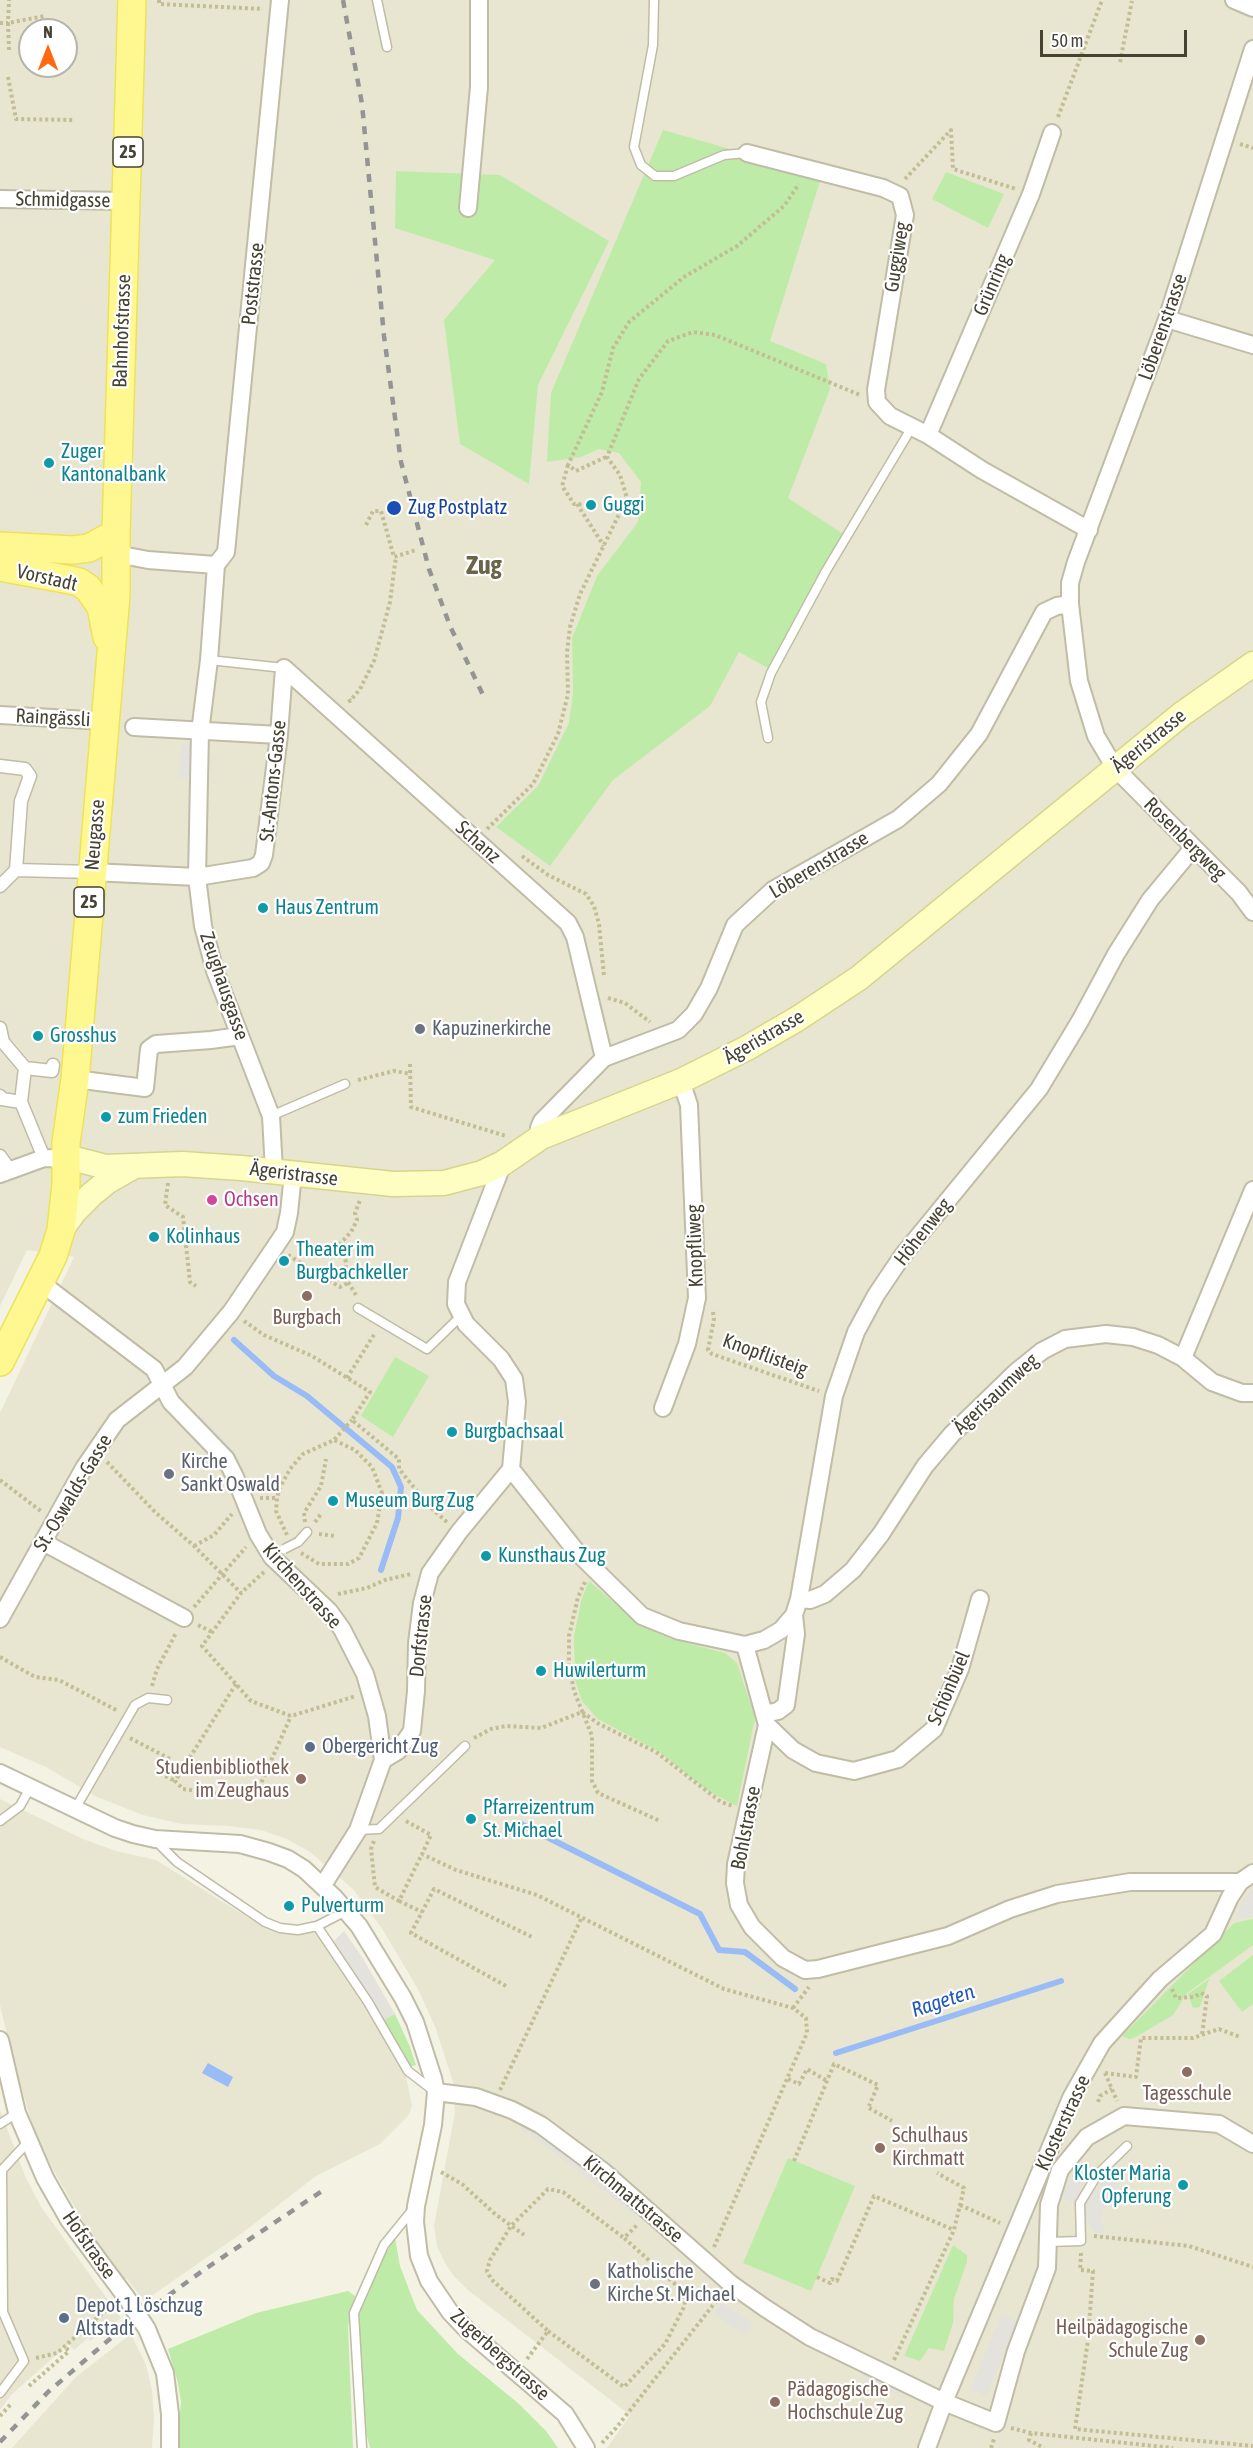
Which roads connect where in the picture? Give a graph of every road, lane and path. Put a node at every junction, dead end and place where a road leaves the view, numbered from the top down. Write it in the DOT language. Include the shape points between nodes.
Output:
graph roads {
  1 [pos="9,0"];
  2 [pos="132,0"];
  3 [pos="159,0"];
  4 [pos="377,0"];
  5 [pos="478,0"];
  6 [pos="654,0"];
  7 [pos="1102,0"];
  8 [pos="1234,0"];
  9 [pos="1132,1"];
  10 [pos="279,3"];
  11 [pos="1253,8"];
  12 [pos="45,16"];
  13 [pos="0,22"];
  14 [pos="8,22"];
  15 [pos="387,47"];
  16 [pos="1253,49"];
  17 [pos="9,50"];
  18 [pos="1120,62"];
  19 [pos="8,77"];
  20 [pos="73,120"];
  21 [pos="1053,133"];
  22 [pos="747,153"];
  23 [pos="808,168"];
  24 [pos="1031,194"];
  25 [pos="900,196"];
  26 [pos="0,199"];
  27 [pos="127,201"];
  28 [pos="468,208"];
  29 [pos="1167,319"];
  30 [pos="1253,345"];
  31 [pos="877,402"];
  32 [pos="912,427"];
  33 [pos="928,435"];
  34 [pos="606,457"];
  35 [pos="568,465"];
  36 [pos="577,504"];
  37 [pos="591,505"];
  38 [pos="366,525"];
  39 [pos="1089,530"];
  40 [pos="117,544"];
  41 [pos="0,546"];
  42 [pos="604,546"];
  43 [pos="416,550"];
  44 [pos="396,556"];
  45 [pos="216,565"];
  46 [pos="0,567"];
  47 [pos="1070,604"];
  48 [pos="209,660"];
  49 [pos="111,662"];
  50 [pos="1253,663"];
  51 [pos="284,668"];
  52 [pos="342,693"];
  53 [pos="0,715"];
  54 [pos="106,721"];
  55 [pos="134,727"];
  56 [pos="200,732"];
  57 [pos="279,735"];
  58 [pos="768,738"];
  59 [pos="0,766"];
  60 [pos="1116,768"];
  61 [pos="486,829"];
  62 [pos="1193,848"];
  63 [pos="16,870"];
  64 [pos="92,872"];
  65 [pos="197,877"];
  66 [pos="0,886"];
  67 [pos="1253,912"];
  68 [pos="606,991"];
  69 [pos="0,1028"];
  70 [pos="240,1036"];
  71 [pos="663,1038"];
  72 [pos="604,1058"];
  73 [pos="410,1064"];
  74 [pos="25,1068"];
  75 [pos="64,1072"];
  76 [pos="411,1074"];
  77 [pos="681,1081"];
  78 [pos="345,1084"];
  79 [pos="0,1096"];
  80 [pos="21,1101"];
  81 [pos="272,1116"];
  82 [pos="506,1135"];
  83 [pos="541,1137"];
  84 [pos="0,1156"];
  85 [pos="55,1159"];
  86 [pos="503,1162"];
  87 [pos="182,1164"];
  88 [pos="133,1167"];
  89 [pos="5,1172"];
  90 [pos="283,1173"];
  91 [pos="364,1182"];
  92 [pos="1253,1190"];
  93 [pos="62,1230"];
  94 [pos="275,1247"];
  95 [pos="40,1282"];
  96 [pos="348,1283"];
  97 [pos="196,1286"];
  98 [pos="712,1305"];
  99 [pos="360,1310"];
  100 [pos="462,1315"];
  101 [pos="382,1322"];
  102 [pos="252,1326"];
  103 [pos="1183,1358"];
  104 [pos="0,1362"];
  105 [pos="347,1378"];
  106 [pos="161,1386"];
  107 [pos="820,1392"];
  108 [pos="1253,1394"];
  109 [pos="663,1408"];
  110 [pos="352,1420"];
  111 [pos="334,1440"];
  112 [pos="326,1459"];
  113 [pos="105,1460"];
  114 [pos="512,1469"];
  115 [pos="0,1480"];
  116 [pos="234,1512"];
  117 [pos="55,1521"];
  118 [pos="307,1532"];
  119 [pos="459,1532"];
  120 [pos="335,1536"];
  121 [pos="44,1542"];
  122 [pos="295,1543"];
  123 [pos="194,1546"];
  124 [pos="277,1556"];
  125 [pos="591,1567"];
  126 [pos="430,1573"];
  127 [pos="241,1593"];
  128 [pos="311,1595"];
  129 [pos="980,1599"];
  130 [pos="796,1607"];
  131 [pos="184,1618"];
  132 [pos="0,1619"];
  133 [pos="745,1645"];
  134 [pos="0,1657"];
  135 [pos="236,1684"];
  136 [pos="370,1692"];
  137 [pos="167,1700"];
  138 [pos="582,1712"];
  139 [pos="291,1716"];
  140 [pos="128,1717"];
  141 [pos="766,1719"];
  142 [pos="141,1743"];
  143 [pos="465,1746"];
  144 [pos="383,1760"];
  145 [pos="0,1773"];
  146 [pos="175,1780"];
  147 [pos="30,1788"];
  148 [pos="75,1809"];
  149 [pos="748,1812"];
  150 [pos="405,1820"];
  151 [pos="0,1821"];
  152 [pos="660,1821"];
  153 [pos="358,1830"];
  154 [pos="154,1839"];
  155 [pos="370,1849"];
  156 [pos="422,1854"];
  157 [pos="1246,1877"];
  158 [pos="323,1885"];
  159 [pos="399,1901"];
  160 [pos="346,1911"];
  161 [pos="422,1912"];
  162 [pos="582,1917"];
  163 [pos="317,1926"];
  164 [pos="532,1937"];
  165 [pos="1171,1985"];
  166 [pos="506,1986"];
  167 [pos="809,1988"];
  168 [pos="793,2008"];
  169 [pos="1202,2035"];
  170 [pos="1240,2037"];
  171 [pos="0,2040"];
  172 [pos="788,2079"];
  173 [pos="827,2081"];
  174 [pos="1112,2089"];
  175 [pos="435,2092"];
  176 [pos="1098,2102"];
  177 [pos="494,2103"];
  178 [pos="17,2113"];
  179 [pos="1124,2115"];
  180 [pos="892,2121"];
  181 [pos="0,2124"];
  182 [pos="28,2142"];
  183 [pos="1253,2144"];
  184 [pos="1127,2146"];
  185 [pos="794,2161"];
  186 [pos="441,2172"];
  187 [pos="937,2173"];
  188 [pos="960,2205"];
  189 [pos="416,2206"];
  190 [pos="639,2223"];
  191 [pos="1002,2224"];
  192 [pos="511,2226"];
  193 [pos="954,2230"];
  194 [pos="524,2235"];
  195 [pos="1081,2237"];
  196 [pos="624,2238"];
  197 [pos="1048,2242"];
  198 [pos="708,2262"];
  199 [pos="1253,2267"];
  200 [pos="817,2277"];
  201 [pos="731,2284"];
  202 [pos="105,2310"];
  203 [pos="548,2331"];
  204 [pos="64,2346"];
  205 [pos="527,2359"];
  206 [pos="24,2361"];
  207 [pos="887,2375"];
  208 [pos="29,2386"];
  209 [pos="0,2393"];
  210 [pos="13,2402"];
  211 [pos="944,2402"];
  212 [pos="0,2416"];
  213 [pos="996,2423"];
  214 [pos="1031,2433"];
  215 [pos="1253,2446"];
  216 [pos="170,2448"];
  217 [pos="362,2448"];
  218 [pos="586,2448"];
  219 [pos="597,2448"];
  220 [pos="927,2448"];
  221 [pos="1044,2448"];
  222 [pos="1173,2448"];
  1 -- 14 [label="path"];
  2 -- 27 [label="main road, Bahnhofstrasse / 25"];
  3 -- 10 [label="path" via="159,4"];
  4 -- 15 [label="lane"];
  5 -- 28 [label="street" via="479,87"];
  6 -- 22 [label="lane, Guggiweg" via="653,45 634,147 641,165 656,176 674,176 724,155"];
  7 -- 21 [label="path"];
  8 -- 11 [label="street"];
  9 -- 18 [label="path"];
  10 -- 45 [label="street, Poststrasse" via="226,552"];
  12 -- 14 [label="path"];
  13 -- 14 [label="path"];
  14 -- 17 [label="path"];
  16 -- 29 [label="street, Löberenstrasse"];
  19 -- 20 [label="path" via="16,119"];
  21 -- 24 [label="street, Grünring"];
  22 -- 23 [label="street, Guggiweg"];
  23 -- 25 [label="street, Guggiweg"];
  23 -- 35 [label="path" via="783,206 753,233 684,277 629,322 613,348 602,392"];
  24 -- 25 [label="path" via="952,169 951,130 903,180"];
  24 -- 33 [label="street, Grünring"];
  25 -- 31 [label="street, Guggiweg" via="905,215"];
  26 -- 27 [label="street, Schmidgasse"];
  27 -- 40 [label="main road, Bahnhofstrasse / 25"];
  29 -- 30 [label="street"];
  29 -- 39 [label="street, Löberenstrasse"];
  31 -- 32 [label="street" via="890,416"];
  31 -- 34 [label="path" via="715,335 693,332 668,341 639,379"];
  32 -- 33 [label="street"];
  32 -- 58 [label="lane" via="826,571 771,673 761,702"];
  33 -- 39 [label="street"];
  34 -- 35 [label="path" via="576,471"];
  34 -- 42 [label="path" via="620,475 627,498"];
  35 -- 36 [label="path" via="562,486"];
  36 -- 37 [label="path"];
  36 -- 42 [label="path"];
  38 -- 44 [label="path" via="373,511 381,511"];
  39 -- 47 [label="street, Löberenstrasse" via="1070,583"];
  40 -- 41 [label="main road" via="73,550"];
  40 -- 45 [label="street" via="148,560"];
  40 -- 49 [label="main road, Bahnhofstrasse / 25"];
  42 -- 61 [label="path" via="580,594 570,627 568,694 558,734 534,784"];
  43 -- 44 [label="path"];
  44 -- 52 [label="path" via="390,602 374,662 350,701"];
  45 -- 48 [label="street, Poststrasse"];
  46 -- 49 [label="main road, Vorstadt / 25" via="79,582 88,588 101,607"];
  47 -- 60 [label="street, Löberenstrasse" via="1079,681 1096,736"];
  47 -- 71 [label="street, Löberenstrasse" via="1044,612 979,734 939,784 898,819 773,890 735,925 694,1014"];
  48 -- 51 [label="lane"];
  48 -- 56 [label="street, Zeughausgasse"];
  49 -- 54 [label="main road, Neugasse / 25"];
  50 -- 60 [label="main road, Ägeristrasse"];
  51 -- 57 [label="street, St.-Antons-Gasse"];
  51 -- 72 [label="street, Schanz" via="568,923 575,937"];
  53 -- 54 [label="street, Raingässli"];
  54 -- 64 [label="main road, Neugasse / 25"];
  55 -- 56 [label="street"];
  56 -- 57 [label="street"];
  56 -- 65 [label="street, Zeughausgasse"];
  57 -- 65 [label="street, St.-Antons-Gasse" via="261,862 253,868"];
  59 -- 63 [label="street" via="25,768 30,776 21,801"];
  60 -- 62 [label="street, Rosenbergweg"];
  60 -- 77 [label="main road, Ägeristrasse" via="859,978 747,1048"];
  62 -- 67 [label="street, Rosenbergweg"];
  62 -- 130 [label="street, Höhenweg" via="1150,900 1039,1089 903,1255 856,1332 834,1396"];
  63 -- 64 [label="street"];
  63 -- 66 [label="street"];
  64 -- 65 [label="street"];
  64 -- 75 [label="main road, Neugasse / 25"];
  65 -- 70 [label="street, Zeughausgasse" via="203,926 215,971"];
  68 -- 71 [label="path" via="607,997 626,1003 656,1026"];
  69 -- 74 [label="street" via="3,1042"];
  70 -- 75 [label="street" via="156,1044 149,1049 144,1088"];
  70 -- 81 [label="street, Zeughausgasse"];
  71 -- 72 [label="street, Löberenstrasse"];
  72 -- 83 [label="street, Löberenstrasse" via="542,1121"];
  73 -- 76 [label="path"];
  74 -- 75 [label="street"];
  74 -- 80 [label="street"];
  75 -- 85 [label="main road, 25"];
  76 -- 78 [label="path" via="394,1071"];
  76 -- 82 [label="path" via="411,1107"];
  77 -- 83 [label="main road, Ägeristrasse"];
  77 -- 109 [label="street, Knopfliweg" via="689,1105 697,1298 687,1344"];
  78 -- 81 [label="lane"];
  79 -- 80 [label="street"];
  80 -- 85 [label="street"];
  81 -- 90 [label="street, Zeughausgasse"];
  83 -- 86 [label="main road, Ägeristrasse"];
  84 -- 89 [label="street"];
  85 -- 88 [label="main road, Ägeristrasse"];
  85 -- 89 [label="street"];
  85 -- 93 [label="main road, 25" via="66,1184"];
  86 -- 91 [label="main road, Ägeristrasse" via="482,1173 444,1183"];
  86 -- 100 [label="street" via="457,1282 456,1304"];
  87 -- 88 [label="main road, Ägeristrasse"];
  87 -- 90 [label="main road, Ägeristrasse"];
  87 -- 97 [label="path" via="170,1175 165,1205 183,1217 190,1282"];
  88 -- 93 [label="main road" via="92,1194"];
  90 -- 91 [label="main road, Ägeristrasse"];
  90 -- 94 [label="street, St.-Oswalds-Gasse" via="289,1214 285,1232"];
  91 -- 96 [label="path" via="355,1214 357,1220 340,1244"];
  92 -- 103 [label="street"];
  93 -- 95 [label="main road, 25"];
  94 -- 96 [label="path" via="340,1287"];
  94 -- 106 [label="street, St.-Oswalds-Gasse" via="231,1312 186,1367"];
  95 -- 104 [label="main road, 25"];
  95 -- 106 [label="street, Kirchenstrasse" via="154,1369"];
  96 -- 99 [label="path" via="363,1305"];
  98 -- 107 [label="path, Knopflisteig" via="714,1319 708,1350 712,1354"];
  99 -- 101 [label="lane"];
  100 -- 101 [label="lane" via="427,1349"];
  100 -- 114 [label="street" via="514,1379 517,1402"];
  101 -- 105 [label="path"];
  102 -- 105 [label="path"];
  103 -- 108 [label="street, Ägerisaumweg" via="1212,1382"];
  103 -- 130 [label="street, Ägerisaumweg" via="1133,1337 1106,1334 1065,1339 1042,1351 952,1434 853,1570 825,1594"];
  105 -- 110 [label="path" via="370,1392"];
  106 -- 117 [label="street, St.-Oswalds-Gasse" via="117,1420 84,1468"];
  106 -- 124 [label="street, Kirchenstrasse" via="171,1402 226,1459 258,1534"];
  110 -- 111 [label="path"];
  110 -- 119 [label="path" via="399,1459 399,1469 414,1489"];
  111 -- 122 [label="path" via="303,1454 279,1489 276,1511"];
  111 -- 122 [label="path" via="355,1450 372,1467 382,1493 377,1523 359,1558 348,1564 319,1564 303,1556"];
  112 -- 118 [label="path" via="321,1486 304,1513"];
  113 -- 123 [label="path"];
  114 -- 119 [label="street, Dorfstrasse"];
  114 -- 125 [label="street"];
  115 -- 117 [label="path"];
  116 -- 123 [label="path" via="214,1535"];
  117 -- 121 [label="street, St.-Oswalds-Gasse"];
  118 -- 120 [label="path"];
  118 -- 122 [label="lane"];
  119 -- 126 [label="street, Dorfstrasse"];
  121 -- 131 [label="street"];
  121 -- 132 [label="street, St.-Oswalds-Gasse"];
  122 -- 124 [label="lane, bridge"];
  123 -- 127 [label="path"];
  124 -- 127 [label="path"];
  124 -- 128 [label="street, Kirchenstrasse"];
  125 -- 133 [label="street" via="642,1616 679,1631"];
  125 -- 138 [label="path" via="578,1597 569,1636 569,1665"];
  126 -- 128 [label="path" via="385,1580 342,1594"];
  126 -- 144 [label="street, Dorfstrasse" via="417,1643 412,1731 398,1751"];
  127 -- 135 [label="path" via="202,1646"];
  128 -- 136 [label="street, Kirchenstrasse" via="342,1629"];
  129 -- 141 [label="street, Schönbüel" via="960,1669 934,1729 898,1759 854,1771 816,1763 793,1750"];
  130 -- 133 [label="street" via="781,1630"];
  130 -- 141 [label="street" via="786,1706"];
  133 -- 141 [label="street, Bohlstrasse"];
  134 -- 140 [label="path" via="35,1677 59,1680"];
  135 -- 139 [label="path" via="251,1701"];
  135 -- 146 [label="path"];
  136 -- 139 [label="path"];
  136 -- 144 [label="street, Kirchenstrasse"];
  137 -- 140 [label="lane" via="148,1698 135,1705"];
  138 -- 143 [label="path" via="541,1728 491,1729"];
  138 -- 149 [label="path" via="656,1752 721,1802"];
  138 -- 152 [label="path" via="592,1737 592,1781 598,1793"];
  139 -- 146 [label="path" via="254,1799 183,1789"];
  140 -- 148 [label="lane"];
  141 -- 149 [label="street, Bohlstrasse"];
  142 -- 146 [label="path" via="170,1759 162,1774"];
  143 -- 153 [label="lane" via="378,1828"];
  144 -- 153 [label="street, Kirchenstrasse"];
  145 -- 147 [label="street, Zugerbergstrasse"];
  147 -- 148 [label="street, Zugerbergstrasse"];
  147 -- 151 [label="lane" via="20,1806"];
  148 -- 154 [label="street, Zugerbergstrasse" via="115,1828"];
  149 -- 157 [label="street, Bohlstrasse" via="736,1864 739,1905 752,1927 783,1958 805,1970 948,1936 1057,1894 1130,1882"];
  150 -- 156 [label="path" via="431,1835"];
  153 -- 158 [label="street, Kirchenstrasse"];
  154 -- 158 [label="street, Zugerbergstrasse" via="255,1847 288,1859"];
  154 -- 163 [label="lane" via="177,1862 265,1922 298,1930"];
  155 -- 159 [label="path" via="375,1887"];
  156 -- 159 [label="path"];
  156 -- 162 [label="path" via="456,1870 537,1896"];
  157 -- 211 [label="street, Klosterstrasse" via="1230,1897 1214,1934 1160,1979 1102,2043 1071,2098"];
  158 -- 160 [label="street, Zugerbergstrasse"];
  159 -- 161 [label="path"];
  160 -- 163 [label="lane"];
  160 -- 175 [label="street, Zugerbergstrasse" via="403,1998 422,2044"];
  161 -- 164 [label="path" via="434,1889"];
  161 -- 166 [label="path" via="411,1933"];
  162 -- 168 [label="path" via="724,1989"];
  162 -- 177 [label="path"];
  163 -- 175 [label="lane" via="408,2071"];
  165 -- 169 [label="path" via="1176,1998 1201,1993 1208,1996"];
  167 -- 168 [label="path"];
  168 -- 172 [label="path" via="806,2018 807,2033"];
  169 -- 170 [label="path" via="1219,2029"];
  169 -- 174 [label="path" via="1141,2038 1136,2077 1105,2073"];
  171 -- 178 [label="street, Hofstrasse"];
  172 -- 173 [label="path" via="799,2084 807,2070"];
  172 -- 198 [label="path"];
  173 -- 180 [label="path" via="834,2064 878,2085 869,2107"];
  173 -- 185 [label="path"];
  174 -- 176 [label="path" via="1100,2096"];
  174 -- 179 [label="path"];
  175 -- 177 [label="street, Kirchmattstrasse"];
  175 -- 189 [label="street, Zugerbergstrasse" via="433,2125"];
  177 -- 198 [label="street, Kirchmattstrasse" via="541,2125 604,2172"];
  178 -- 181 [label="lane"];
  178 -- 182 [label="street, Hofstrasse"];
  179 -- 183 [label="street" via="1219,2124"];
  179 -- 197 [label="street, Klosterstrasse" via="1087,2137 1060,2170 1049,2205"];
  182 -- 206 [label="lane" via="2,2170 3,2312"];
  182 -- 216 [label="street, Hofstrasse, bridge" via="69,2220 147,2329 165,2373"];
  184 -- 195 [label="lane" via="1097,2175 1080,2203"];
  186 -- 192 [label="path" via="462,2184"];
  187 -- 188 [label="path" via="964,2188"];
  188 -- 191 [label="path"];
  188 -- 193 [label="path"];
  189 -- 217 [label="lane" via="384,2245 354,2313"];
  189 -- 218 [label="street, Zugerbergstrasse" via="419,2256 439,2298 467,2330 565,2414"];
  190 -- 196 [label="path"];
  192 -- 194 [label="path"];
  192 -- 196 [label="path" via="548,2189 563,2192"];
  192 -- 203 [label="path" via="487,2271"];
  193 -- 200 [label="path" via="874,2196 837,2281 832,2279 830,2283"];
  193 -- 207 [label="path"];
  195 -- 197 [label="lane"];
  195 -- 199 [label="path" via="1189,2246"];
  195 -- 215 [label="path" via="1080,2270 1093,2271 1075,2429"];
  196 -- 203 [label="path" via="684,2292 685,2305 665,2344 624,2387"];
  197 -- 213 [label="street, Klosterstrasse" via="1047,2268 1016,2351"];
  198 -- 201 [label="street, Kirchmattstrasse"];
  201 -- 207 [label="street, Kirchmattstrasse" via="810,2337"];
  201 -- 219 [label="path"];
  202 -- 204 [label="path"];
  203 -- 205 [label="path"];
  204 -- 206 [label="path" via="57,2353"];
  204 -- 208 [label="path" via="69,2351"];
  206 -- 209 [label="lane"];
  207 -- 211 [label="street, Kirchmattstrasse"];
  210 -- 212 [label="path"];
  211 -- 213 [label="street, Kirchmattstrasse"];
  211 -- 220 [label="street, Klosterstrasse"];
  213 -- 214 [label="path"];
  214 -- 221 [label="path" via="1029,2440"];
  214 -- 222 [label="path"];
}
